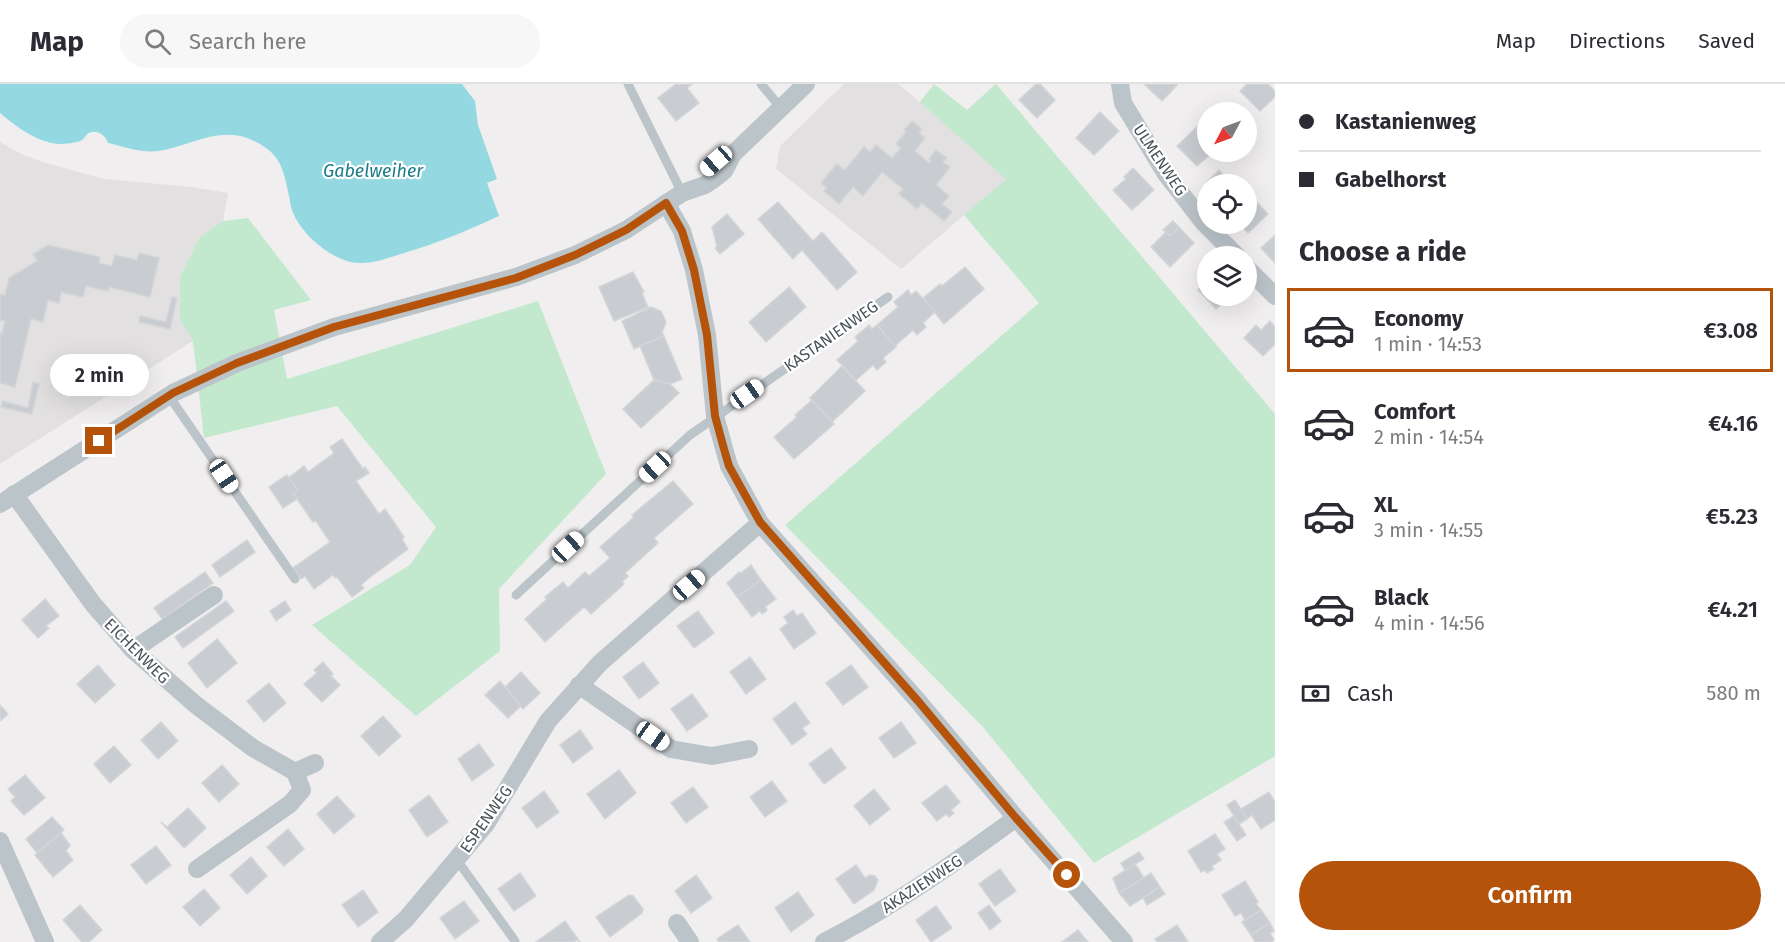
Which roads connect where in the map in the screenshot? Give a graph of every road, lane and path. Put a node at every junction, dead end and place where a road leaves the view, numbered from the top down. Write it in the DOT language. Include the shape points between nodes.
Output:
graph roads {
  1 [pos="628,84"];
  2 [pos="761,84"];
  3 [pos="806,84"];
  4 [pos="1120,84"];
  5 [pos="781,108"];
  6 [pos="686,191"];
  7 [pos="666,203"];
  8 [pos="1227,246"];
  9 [pos="1257,278"];
  10 [pos="1275,296"];
  11 [pos="888,297"];
  12 [pos="169,396"];
  13 [pos="715,416"];
  14 [pos="7,499"];
  15 [pos="760,522"];
  16 [pos="295,579"];
  17 [pos="214,595"];
  18 [pos="516,596"];
  19 [pos="133,650"];
  20 [pos="579,685"];
  21 [pos="749,749"];
  22 [pos="315,763"];
  23 [pos="295,772"];
  24 [pos="1016,818"];
  25 [pos="0,842"];
  26 [pos="457,860"];
  27 [pos="197,869"];
  28 [pos="677,923"];
  29 [pos="515,941"];
  30 [pos="45,942"];
  31 [pos="380,942"];
  32 [pos="690,942"];
  33 [pos="824,942"];
  34 [pos="1124,942"];
  1 -- 6 [label="lane"];
  2 -- 5 [label="lane"];
  3 -- 5 [label="street"];
  4 -- 8 [label="street, ULMENWEG" via="1123,103 1166,174"];
  5 -- 6 [label="street" via="734,154 716,161"];
  6 -- 7 [label="street"];
  7 -- 12 [label="street" via="626,230 516,278 334,327 237,363"];
  7 -- 13 [label="street" via="682,231 694,270 707,335"];
  9 -- 10 [label="street"];
  11 -- 13 [label="lane, KASTANIENWEG"];
  12 -- 14 [label="street"];
  12 -- 16 [label="lane"];
  13 -- 15 [label="street" via="729,466"];
  13 -- 18 [label="lane, KASTANIENWEG"];
  14 -- 19 [label="street, EICHENWEG"];
  15 -- 20 [label="street, ESPENWEG"];
  15 -- 24 [label="street"];
  17 -- 19 [label="street"];
  19 -- 23 [label="street, EICHENWEG" via="253,748"];
  20 -- 21 [label="street" via="671,749 712,756"];
  20 -- 26 [label="street, ESPENWEG" via="548,721 486,825"];
  22 -- 23 [label="street"];
  23 -- 27 [label="street" via="302,790 290,804"];
  24 -- 33 [label="street, AKAZIENWEG" via="900,900"];
  24 -- 34 [label="street"];
  25 -- 30 [label="street"];
  26 -- 29 [label="lane"];
  26 -- 31 [label="street, ESPENWEG" via="406,919"];
  28 -- 32 [label="street"];
}
